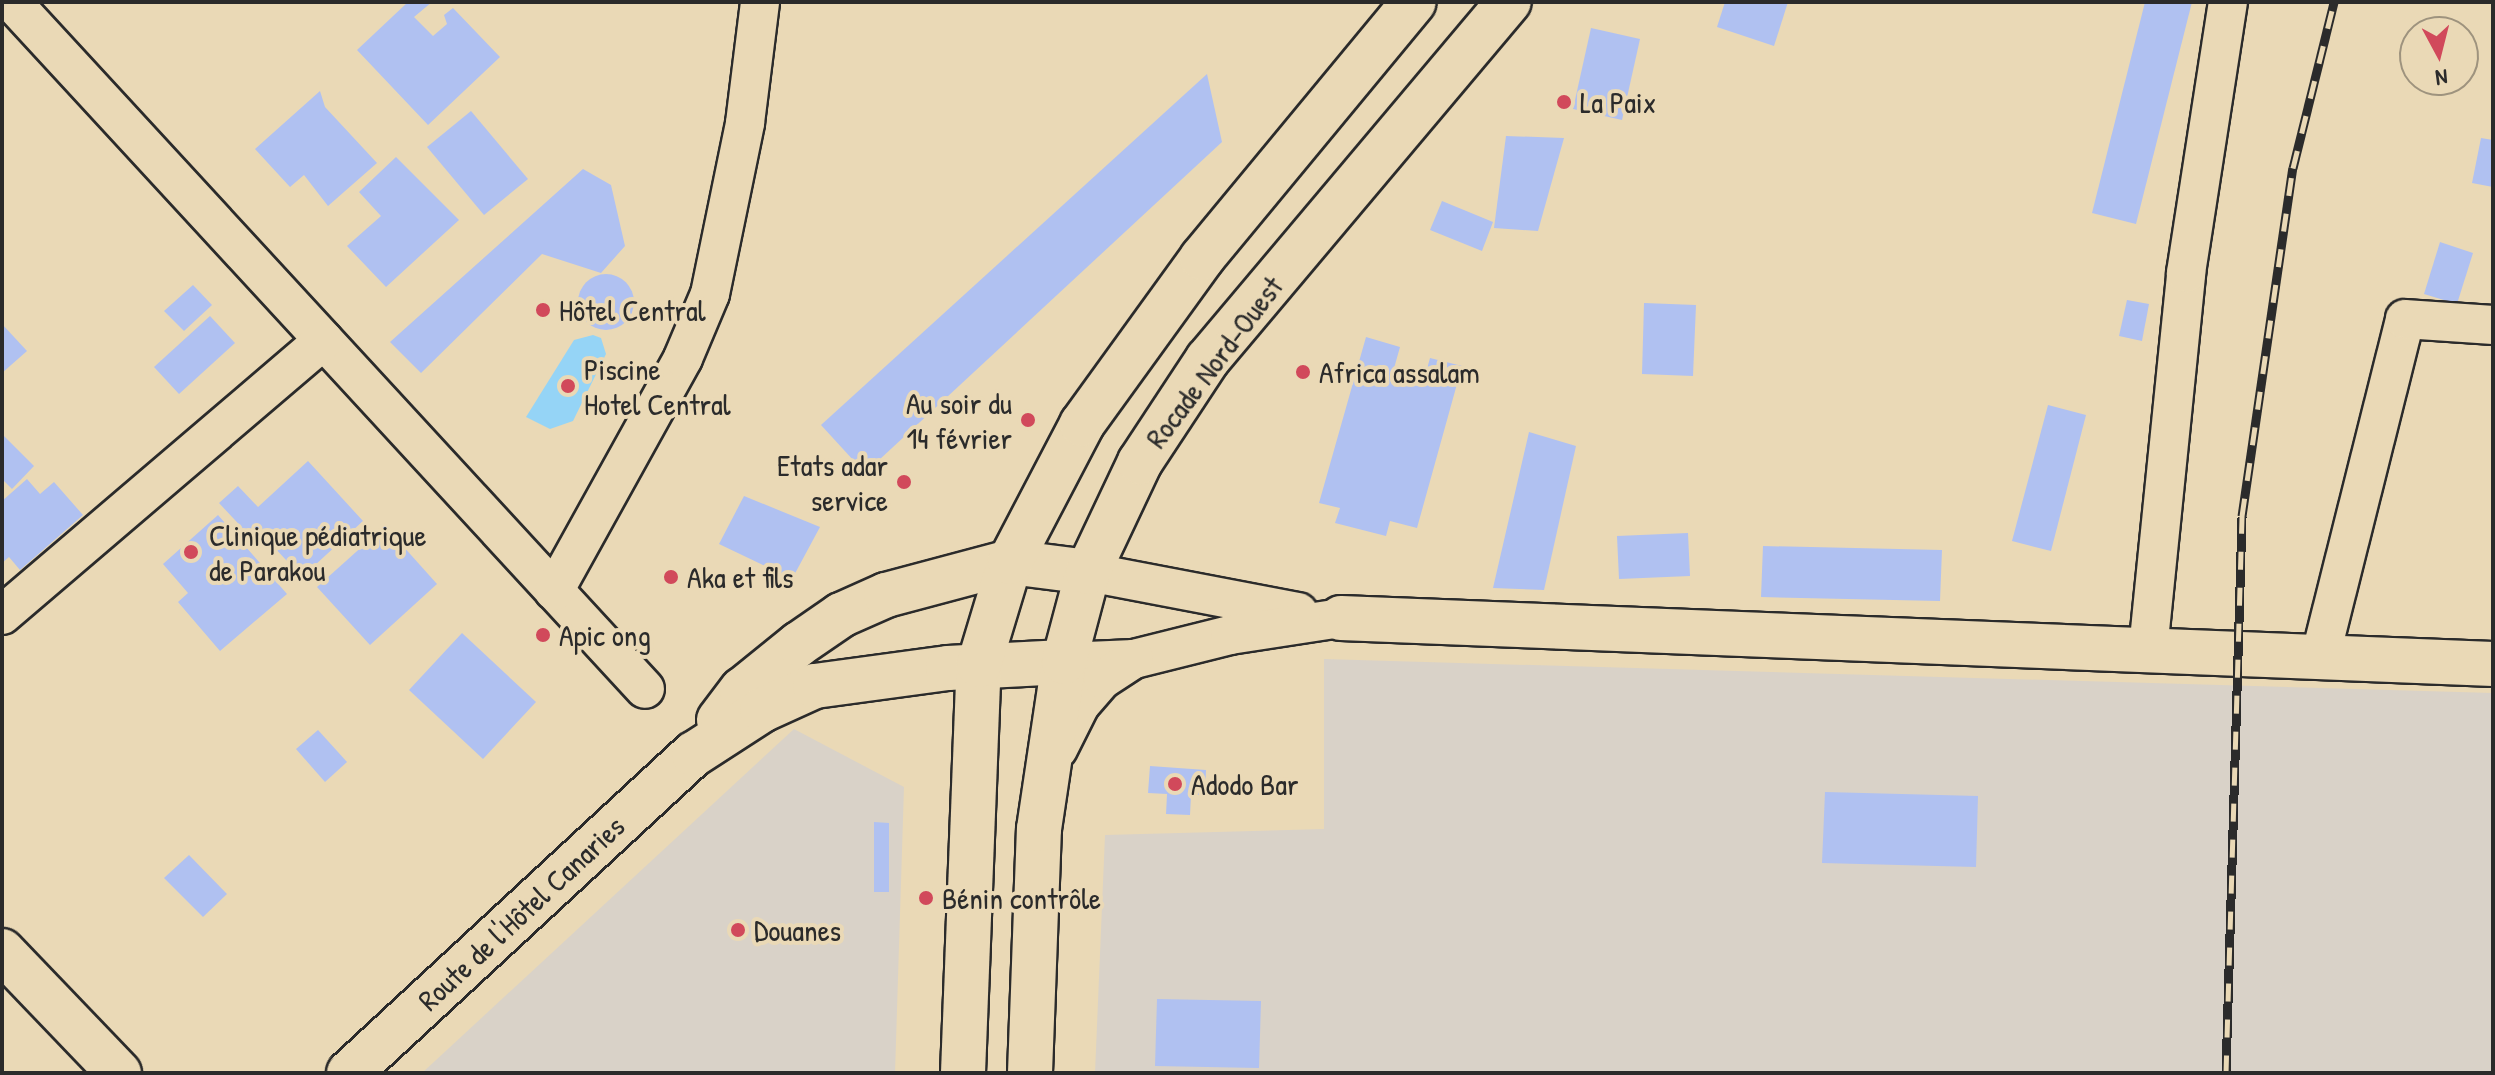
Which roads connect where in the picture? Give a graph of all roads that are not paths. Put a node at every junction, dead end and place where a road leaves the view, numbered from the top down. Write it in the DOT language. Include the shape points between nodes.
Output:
graph roads {
  1 [pos="12,2"];
  2 [pos="760,2"];
  3 [pos="1414,2"];
  4 [pos="1509,2"];
  5 [pos="2228,2"];
  6 [pos="2493,325"];
  7 [pos="324,340"];
  8 [pos="1010,562"];
  9 [pos="1088,572"];
  10 [pos="554,591"];
  11 [pos="2,615"];
  12 [pos="1341,618"];
  13 [pos="2148,650"];
  14 [pos="2320,658"];
  15 [pos="1134,659"];
  16 [pos="1064,662"];
  17 [pos="2493,664"];
  18 [pos="979,665"];
  19 [pos="645,689"];
  20 [pos="694,754"];
  21 [pos="1048,770"];
  22 [pos="2,951"];
  23 [pos="119,1073"];
  24 [pos="349,1073"];
  25 [pos="963,1073"];
  26 [pos="1030,1073"];
  1 -- 7 [label="street"];
  2 -- 10 [label="street" via="745,123 710,294 683,358"];
  3 -- 8 [label="street" via="1202,258 1082,424"];
  4 -- 9 [label="street, Rocade Nord-Ouest" via="1208,359 1140,462"];
  5 -- 13 [label="street" via="2186,273"];
  6 -- 14 [label="street" via="2405,319"];
  7 -- 10 [label="street"];
  7 -- 11 [label="street"];
  8 -- 9 [label="street, Route de l'Hôtel Canaries"];
  8 -- 18 [label="street"];
  8 -- 20 [label="street, Route de l'Hôtel Canaries" via="937,578 841,615 742,690"];
  9 -- 12 [label="street" via="1229,603"];
  9 -- 16 [label="street, Rocade Nord-Ouest"];
  10 -- 19 [label="street"];
  12 -- 13 [label="street"];
  12 -- 15 [label="street" via="1230,635"];
  13 -- 14 [label="street"];
  14 -- 17 [label="street"];
  15 -- 16 [label="street"];
  15 -- 21 [label="street" via="1103,679 1080,705"];
  16 -- 18 [label="street, Route de l'Hôtel Canaries"];
  16 -- 21 [label="street, Rocade Nord-Ouest"];
  18 -- 20 [label="street, Route de l'Hôtel Canaries" via="815,686 774,703"];
  18 -- 25 [label="street"];
  20 -- 24 [label="street, Route de l'Hôtel Canaries"];
  21 -- 26 [label="street, Rocade Nord-Ouest" via="1039,829"];
  22 -- 23 [label="street"];
}
